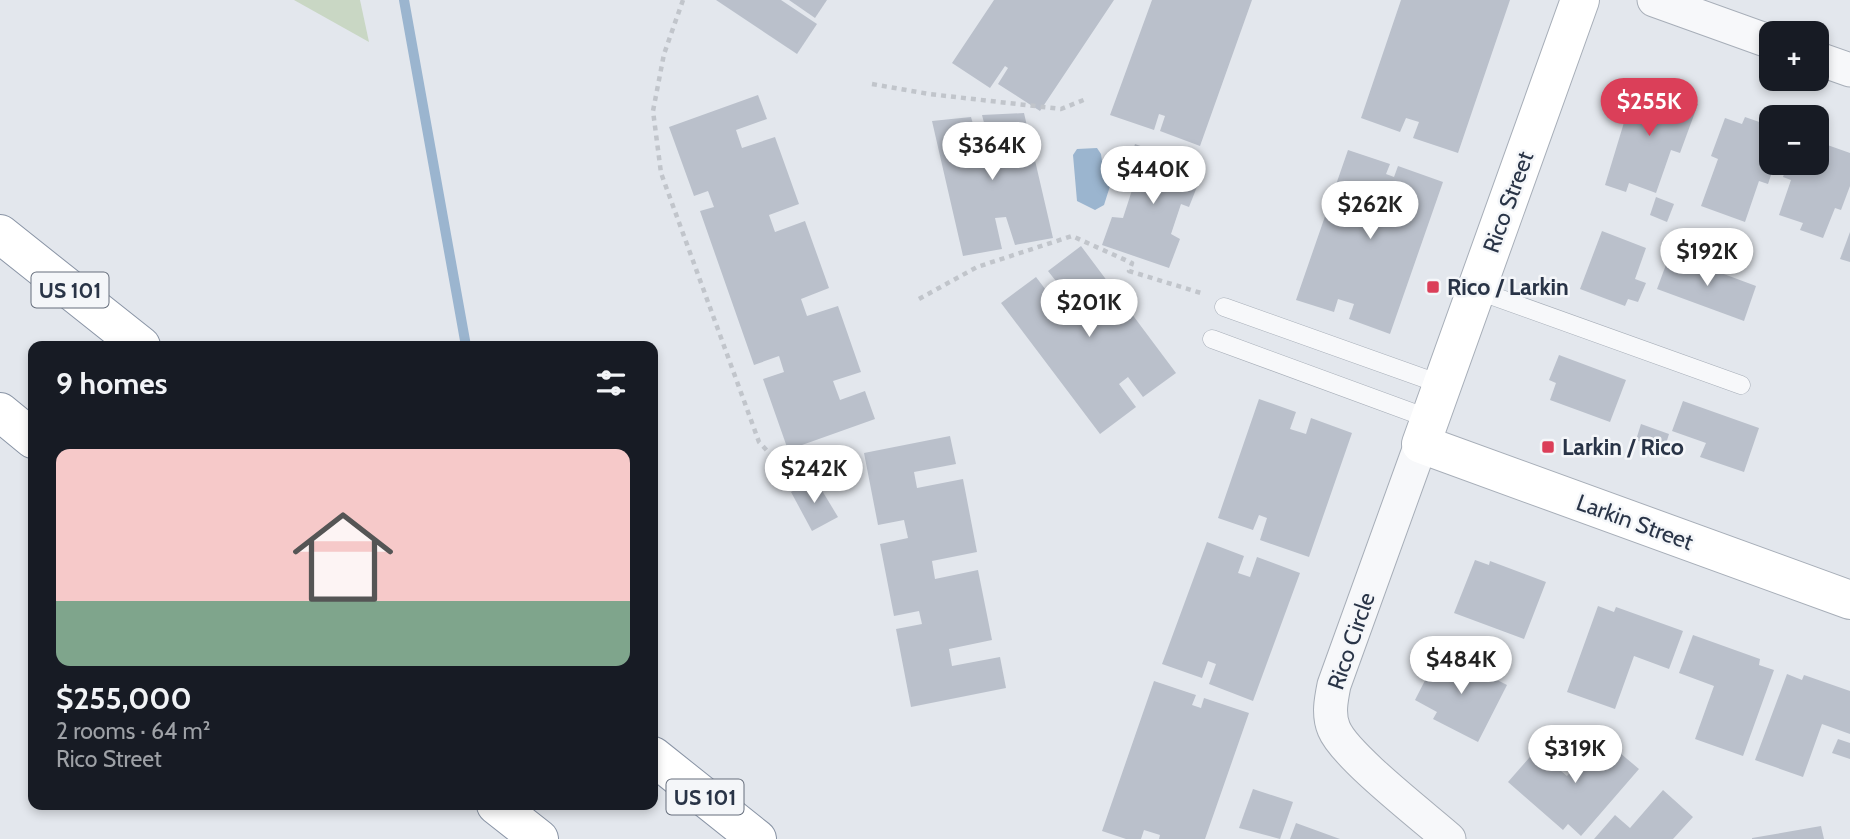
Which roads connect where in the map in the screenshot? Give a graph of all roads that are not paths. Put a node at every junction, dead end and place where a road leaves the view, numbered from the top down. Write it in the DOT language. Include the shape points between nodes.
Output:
graph roads {
  1 [pos="1580,0"];
  2 [pos="1654,0"];
  3 [pos="1759,38"];
  4 [pos="1829,63"];
  5 [pos="1850,70"];
  6 [pos="0,234"];
  7 [pos="1476,290"];
  8 [pos="1219,302"];
  9 [pos="1212,339"];
  10 [pos="135,341"];
  11 [pos="1741,384"];
  12 [pos="0,412"];
  13 [pos="1431,416"];
  14 [pos="0,421"];
  15 [pos="28,436"];
  16 [pos="28,437"];
  17 [pos="1850,600"];
  18 [pos="658,760"];
  19 [pos="502,810"];
  20 [pos="539,839"];
  21 [pos="757,839"];
  22 [pos="1449,839"];
  1 -- 7 [label="main road, Rico Street"];
  2 -- 3 [label="street"];
  4 -- 5 [label="street"];
  6 -- 10 [label="main road, US 101"];
  7 -- 11 [label="lane"];
  7 -- 13 [label="main road, Rico Street"];
  8 -- 13 [label="lane"];
  9 -- 13 [label="lane"];
  12 -- 15 [label="main road"];
  13 -- 17 [label="main road, Larkin Street"];
  13 -- 22 [label="street, Rico Circle" via="1334,685 1331,717 1334,730 1351,752"];
  14 -- 16 [label="main road"];
  18 -- 21 [label="main road, US 101"];
  19 -- 20 [label="main road"];
}
